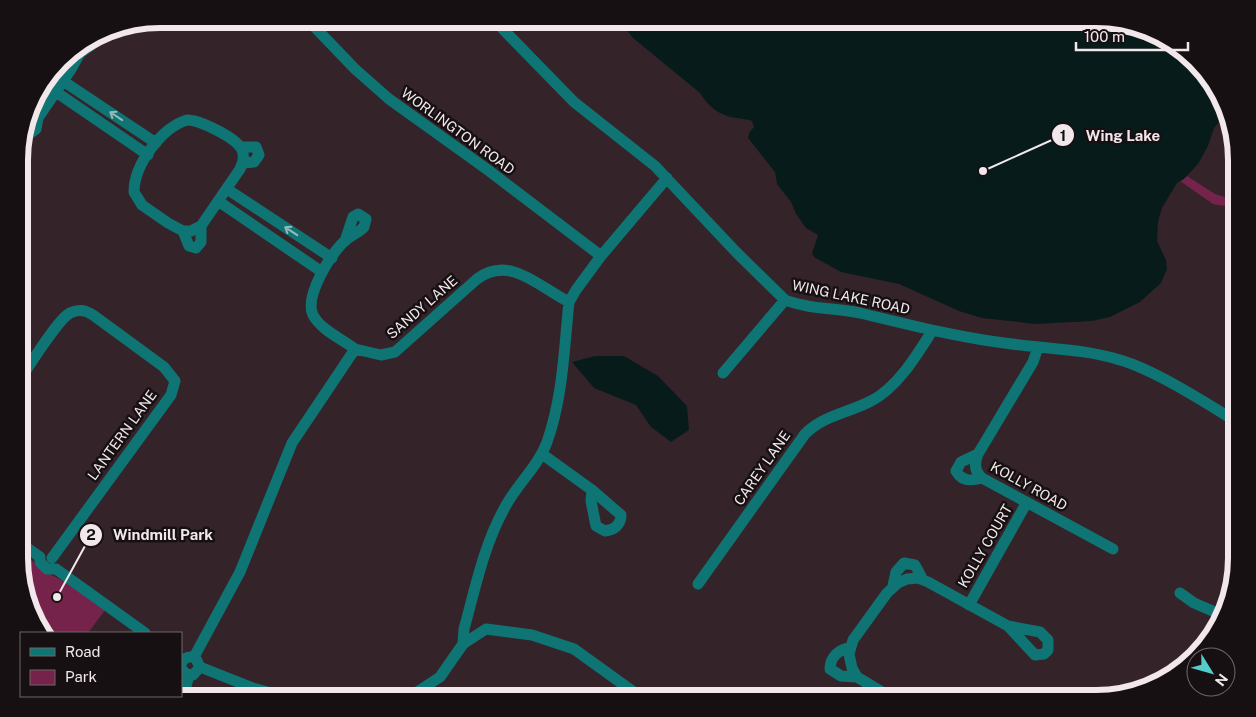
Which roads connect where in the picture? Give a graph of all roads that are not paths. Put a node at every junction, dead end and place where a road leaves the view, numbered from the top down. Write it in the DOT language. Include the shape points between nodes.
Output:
graph roads {
  1 [pos="316,28"];
  2 [pos="502,28"];
  3 [pos="79,55"];
  4 [pos="63,81"];
  5 [pos="56,92"];
  6 [pos="38,118"];
  7 [pos="34,120"];
  8 [pos="30,134"];
  9 [pos="241,147"];
  10 [pos="152,149"];
  11 [pos="243,164"];
  12 [pos="667,178"];
  13 [pos="223,195"];
  14 [pos="201,226"];
  15 [pos="183,231"];
  16 [pos="346,240"];
  17 [pos="601,256"];
  18 [pos="332,258"];
  19 [pos="322,272"];
  20 [pos="785,300"];
  21 [pos="570,302"];
  22 [pos="932,331"];
  23 [pos="1038,347"];
  24 [pos="355,349"];
  25 [pos="28,368"];
  26 [pos="723,373"];
  27 [pos="1228,417"];
  28 [pos="542,454"];
  29 [pos="978,454"];
  30 [pos="982,478"];
  31 [pos="592,490"];
  32 [pos="1027,502"];
  33 [pos="28,549"];
  34 [pos="1112,549"];
  35 [pos="40,557"];
  36 [pos="52,558"];
  37 [pos="56,569"];
  38 [pos="698,584"];
  39 [pos="1180,593"];
  40 [pos="969,605"];
  41 [pos="1216,612"];
  42 [pos="469,613"];
  43 [pos="1008,626"];
  44 [pos="486,629"];
  45 [pos="144,632"];
  46 [pos="463,644"];
  47 [pos="850,648"];
  48 [pos="187,665"];
  49 [pos="857,677"];
  50 [pos="877,689"];
  51 [pos="184,690"];
  52 [pos="260,690"];
  53 [pos="421,690"];
  54 [pos="630,690"];
  1 -- 17 [label="street, WORLINGTON ROAD" via="389,99"];
  2 -- 12 [label="street, WING LAKE ROAD" via="578,107"];
  3 -- 4 [label="street"];
  4 -- 5 [label="street"];
  10 -- 4 [label="street, one-way"];
  5 -- 6 [label="street"];
  5 -- 10 [label="street"];
  6 -- 7 [label="street"];
  6 -- 8 [label="street" via="36,129"];
  9 -- 10 [label="street" via="192,120 175,125"];
  9 -- 11 [label="street"];
  9 -- 11 [label="street" via="256,147 259,151 254,162"];
  10 -- 15 [label="street" via="135,181 135,197"];
  11 -- 13 [label="street"];
  12 -- 17 [label="street"];
  12 -- 20 [label="street, WING LAKE ROAD"];
  13 -- 14 [label="street"];
  18 -- 13 [label="street, one-way"];
  13 -- 19 [label="street"];
  14 -- 15 [label="street"];
  14 -- 15 [label="street" via="201,242 196,248 189,246"];
  16 -- 18 [label="street"];
  17 -- 21 [label="street"];
  18 -- 19 [label="street"];
  19 -- 24 [label="street" via="310,306 321,324"];
  20 -- 22 [label="street, WING LAKE ROAD"];
  20 -- 26 [label="street"];
  21 -- 24 [label="street, SANDY LANE" via="520,273 493,270 477,279 395,352 381,355"];
  21 -- 28 [label="street" via="558,401"];
  22 -- 23 [label="street, WING LAKE ROAD"];
  22 -- 38 [label="street, CAREY LANE" via="897,379 881,395 829,417 805,434"];
  23 -- 27 [label="street, WING LAKE ROAD" via="1127,362"];
  23 -- 29 [label="street, KOLLY ROAD"];
  24 -- 48 [label="street" via="292,444 240,572"];
  25 -- 36 [label="street, LANTERN LANE" via="75,306 93,315 164,366 178,380"];
  28 -- 31 [label="street"];
  28 -- 42 [label="street" via="509,499 498,522"];
  29 -- 30 [label="street, KOLLY ROAD" via="975,467"];
  29 -- 30 [label="street" via="961,462 956,471 969,480"];
  30 -- 32 [label="street, KOLLY ROAD"];
  32 -- 34 [label="street, KOLLY ROAD"];
  32 -- 40 [label="street, KOLLY COURT"];
  33 -- 35 [label="street"];
  35 -- 36 [label="street"];
  35 -- 37 [label="street" via="40,562 47,569"];
  36 -- 37 [label="street"];
  37 -- 45 [label="street"];
  39 -- 41 [label="street"];
  40 -- 43 [label="street"];
  40 -- 47 [label="street" via="923,580 915,565 904,564 896,572 893,586"];
  42 -- 44 [label="street"];
  42 -- 46 [label="street"];
  44 -- 46 [label="street"];
  44 -- 54 [label="street" via="532,635 574,649"];
  46 -- 53 [label="street" via="440,677"];
  47 -- 49 [label="street" via="850,664"];
  47 -- 49 [label="street" via="833,658 830,669 841,676"];
  48 -- 51 [label="street"];
  48 -- 52 [label="street"];
  49 -- 50 [label="street"];
}
